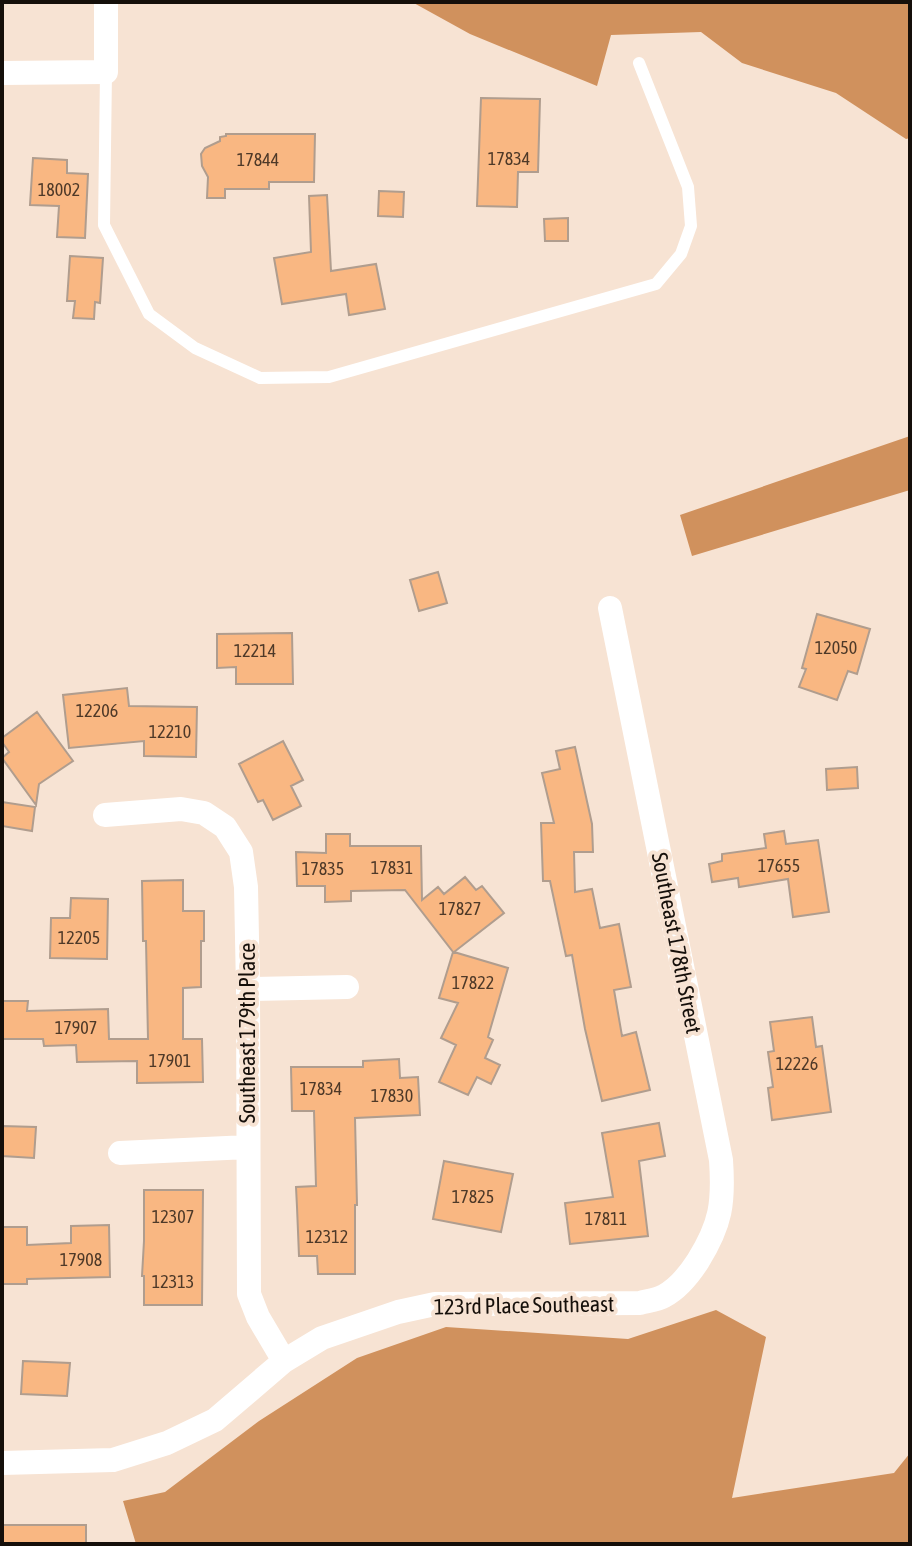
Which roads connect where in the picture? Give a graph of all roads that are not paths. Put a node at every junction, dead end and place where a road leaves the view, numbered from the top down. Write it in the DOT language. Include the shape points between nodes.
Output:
graph roads {
  1 [pos="106,2"];
  2 [pos="639,63"];
  3 [pos="106,72"];
  4 [pos="2,73"];
  5 [pos="610,608"];
  6 [pos="105,815"];
  7 [pos="347,987"];
  8 [pos="248,989"];
  9 [pos="248,1147"];
  10 [pos="120,1153"];
  11 [pos="691,1272"];
  12 [pos="284,1361"];
  13 [pos="2,1463"];
  1 -- 3 [label="street"];
  2 -- 3 [label="lane" via="688,187 691,226 681,254 656,284 329,377 260,378 195,348 149,314 104,225"];
  3 -- 4 [label="street"];
  5 -- 11 [label="street, Southeast 178th Street" via="721,1160 719,1216"];
  6 -- 8 [label="street, Southeast 179th Place" via="181,809 204,813 225,827 241,852 246,887"];
  7 -- 8 [label="street"];
  8 -- 9 [label="street, Southeast 179th Place"];
  9 -- 10 [label="street"];
  9 -- 12 [label="street, Southeast 179th Place" via="249,1294"];
  11 -- 12 [label="street, 123rd Place Southeast" via="662,1298 640,1303 435,1304 398,1312 322,1338"];
  12 -- 13 [label="street, 123rd Place Southeast" via="215,1420 167,1443 113,1460"];
}
